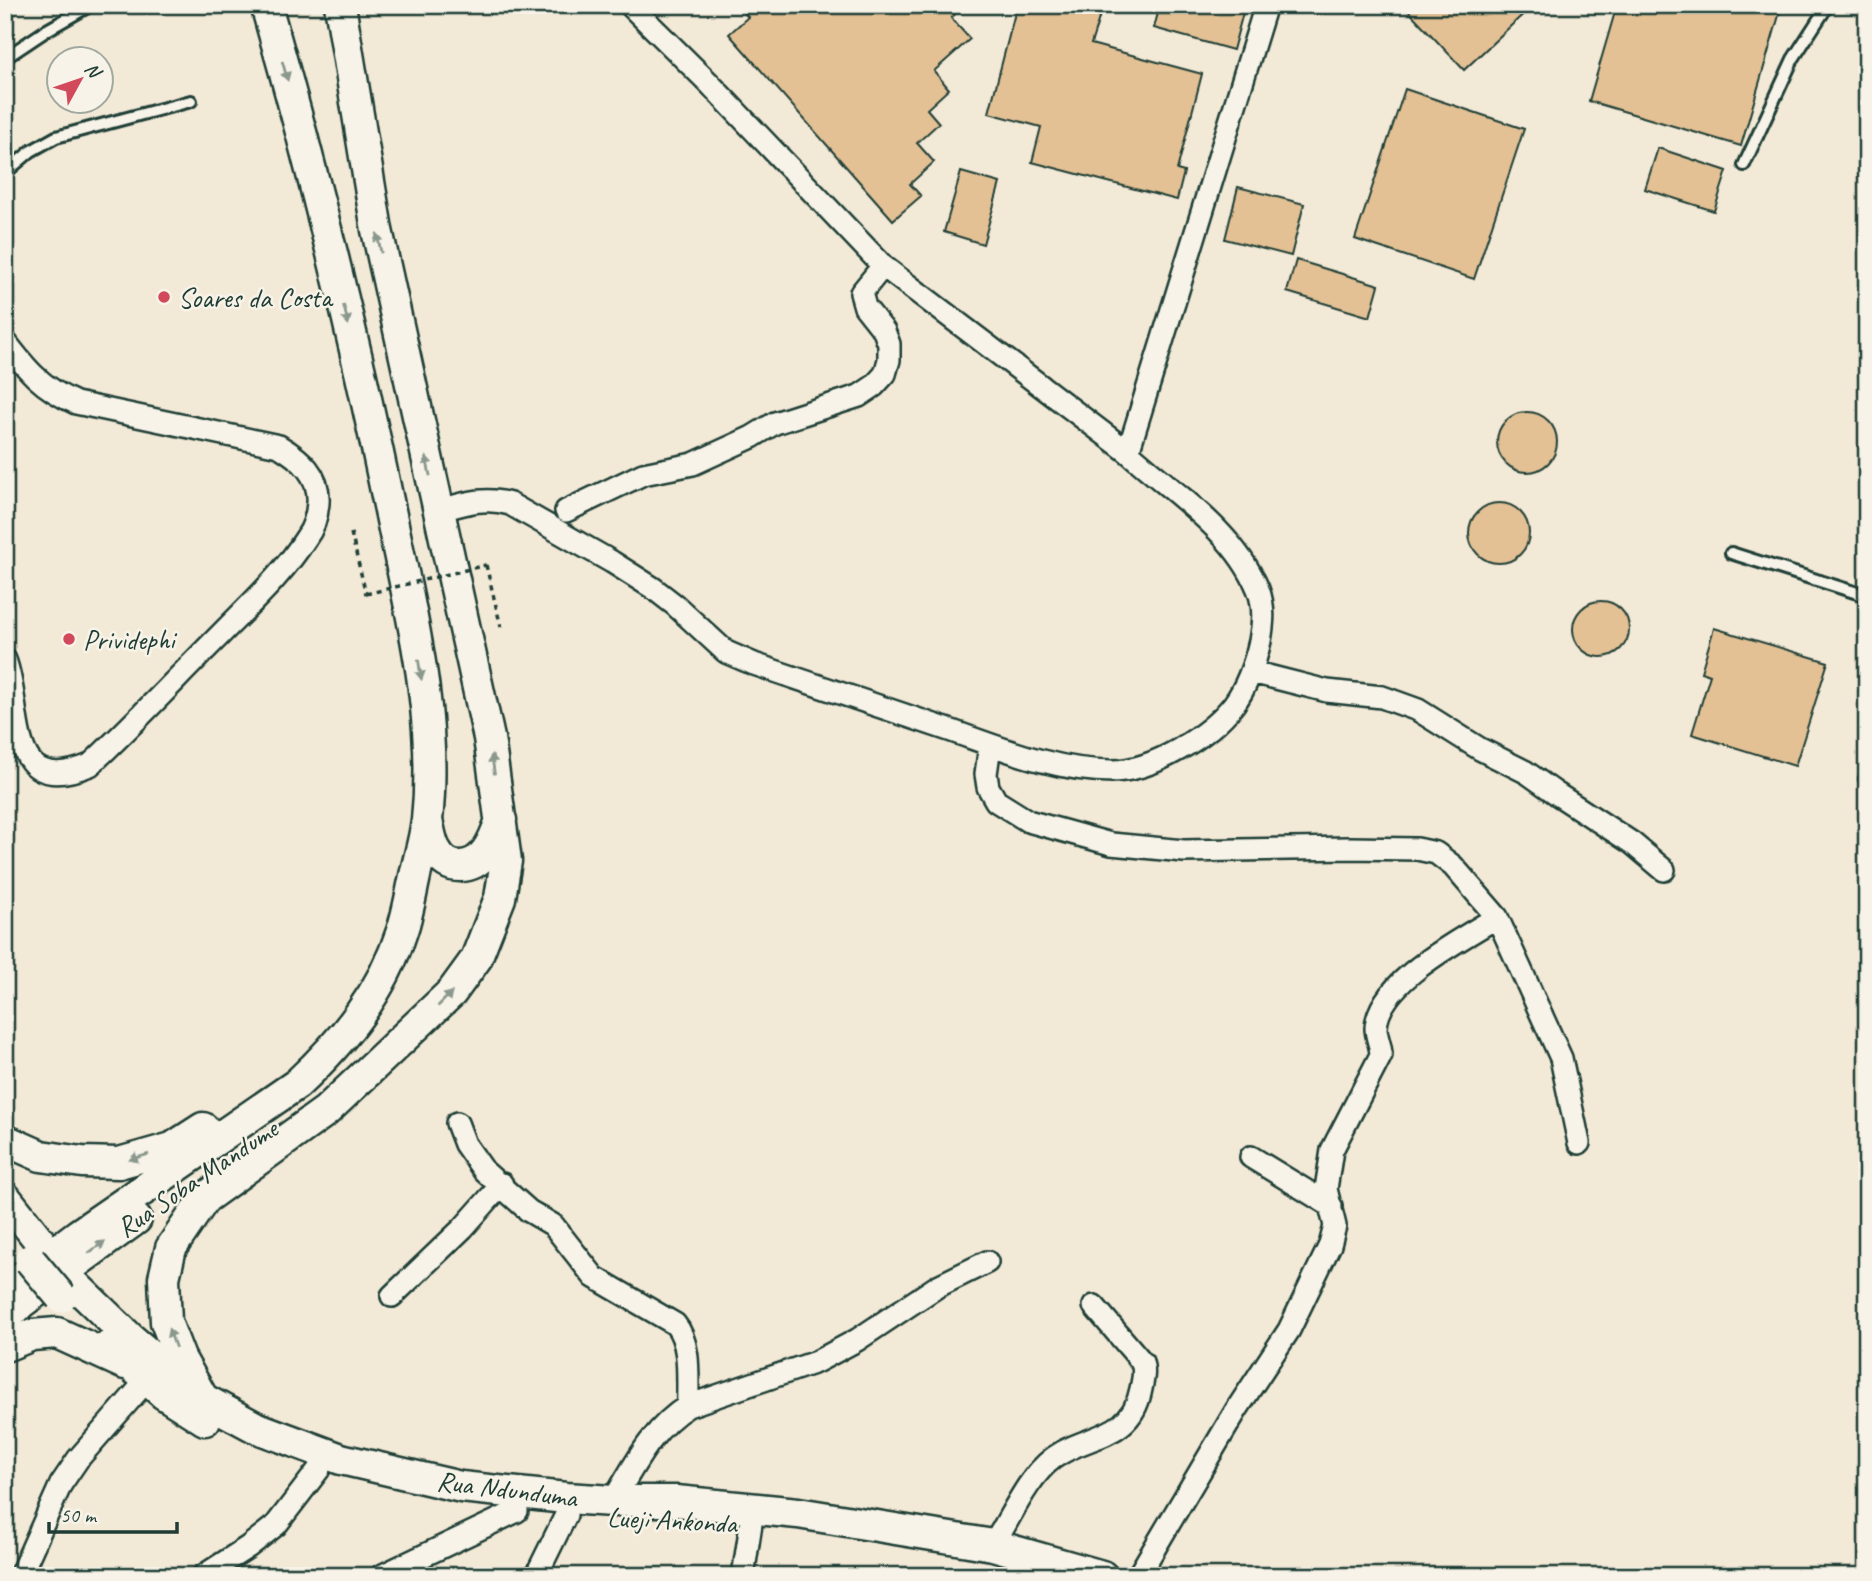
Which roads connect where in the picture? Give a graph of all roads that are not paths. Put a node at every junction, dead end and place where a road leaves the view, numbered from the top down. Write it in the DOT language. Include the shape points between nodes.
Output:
graph roads {
  1 [pos="91,5"];
  2 [pos="266,5"];
  3 [pos="340,5"];
  4 [pos="630,5"];
  5 [pos="1266,5"];
  6 [pos="1828,5"];
  7 [pos="5,58"];
  8 [pos="191,101"];
  9 [pos="1745,165"];
  10 [pos="5,173"];
  11 [pos="883,266"];
  12 [pos="5,341"];
  13 [pos="1128,452"];
  14 [pos="437,511"];
  15 [pos="566,511"];
  16 [pos="1731,553"];
  17 [pos="1867,596"];
  18 [pos="5,660"];
  19 [pos="1252,672"];
  20 [pos="990,745"];
  21 [pos="427,820"];
  22 [pos="501,820"];
  23 [pos="421,850"];
  24 [pos="1664,870"];
  25 [pos="1497,917"];
  26 [pos="396,1047"];
  27 [pos="457,1123"];
  28 [pos="5,1140"];
  29 [pos="1579,1143"];
  30 [pos="1251,1157"];
  31 [pos="502,1184"];
  32 [pos="5,1197"];
  33 [pos="1331,1206"];
  34 [pos="5,1227"];
  35 [pos="38,1254"];
  36 [pos="987,1262"];
  37 [pos="5,1290"];
  38 [pos="68,1291"];
  39 [pos="392,1296"];
  40 [pos="1094,1306"];
  41 [pos="5,1319"];
  42 [pos="5,1346"];
  43 [pos="141,1374"];
  44 [pos="197,1406"];
  45 [pos="688,1406"];
  46 [pos="319,1469"];
  47 [pos="613,1501"];
  48 [pos="517,1511"];
  49 [pos="566,1515"];
  50 [pos="751,1524"];
  51 [pos="993,1545"];
  52 [pos="20,1576"];
  53 [pos="203,1576"];
  54 [pos="381,1576"];
  55 [pos="536,1576"];
  56 [pos="743,1576"];
  57 [pos="1039,1576"];
  58 [pos="1102,1576"];
  59 [pos="1138,1576"];
  1 -- 7 [label="lane"];
  2 -- 21 [label="main road, one-way" via="298,117 369,412 409,602 429,750"];
  14 -- 3 [label="main road, one-way" via="377,230"];
  4 -- 11 [label="street"];
  5 -- 13 [label="street"];
  6 -- 9 [label="lane" via="1793,59"];
  8 -- 10 [label="lane" via="56,136"];
  11 -- 13 [label="street"];
  11 -- 15 [label="street" via="861,293 889,344 885,374 874,386 859,396 775,423 693,464 633,478"];
  12 -- 18 [label="street" via="40,383 76,403 279,446 312,473 318,503 307,537 268,587 90,765 62,774 46,772 28,758 20,742"];
  13 -- 19 [label="street" via="1222,536 1246,566 1259,591 1264,620"];
  14 -- 20 [label="street" via="478,499 510,504 653,588 726,652"];
  22 -- 14 [label="main road, one-way" via="489,738"];
  16 -- 17 [label="lane"];
  19 -- 20 [label="street" via="1215,724 1167,756 1140,767 1114,772 1085,769"];
  19 -- 24 [label="street" via="1327,691 1382,697 1418,710 1526,772"];
  20 -- 25 [label="street" via="988,787 996,801 1028,821 1111,844 1155,850 1418,849 1436,853 1453,866"];
  21 -- 22 [label="main road" via="435,850 456,866 483,856"];
  21 -- 23 [label="main road"];
  26 -- 22 [label="main road, one-way" via="452,992 476,959 500,898 506,861"];
  23 -- 28 [label="main road, one-way" via="393,928 359,993 315,1044 249,1099 172,1148 119,1163 41,1156"];
  23 -- 37 [label="main road" via="403,929 382,981 323,1059 297,1084"];
  25 -- 29 [label="street" via="1561,1058"];
  25 -- 33 [label="street" via="1406,976 1388,997 1376,1032 1381,1055 1332,1150 1326,1189"];
  41 -- 26 [label="main road, Rua Soba Mandume, one-way" via="145,1212"];
  44 -- 26 [label="main road, one-way" via="166,1322 164,1278 171,1248 205,1198 326,1111"];
  27 -- 31 [label="street" via="474,1158"];
  30 -- 33 [label="street"];
  31 -- 39 [label="street"];
  31 -- 45 [label="street" via="553,1225 594,1277 675,1324 685,1352"];
  32 -- 35 [label="main road, Rua Ndunduma"];
  33 -- 59 [label="street" via="1335,1226 1330,1245 1289,1330"];
  34 -- 35 [label="main road, Rua Ndunduma"];
  35 -- 38 [label="main road, Rua Ndunduma, bridge"];
  36 -- 45 [label="street" via="938,1286 816,1362"];
  38 -- 43 [label="main road, Rua Ndunduma"];
  38 -- 44 [label="main road, Rua Ndunduma" via="91,1303"];
  40 -- 51 [label="street" via="1142,1362 1145,1373 1139,1399 1117,1430 1053,1458 1037,1474"];
  42 -- 43 [label="main road" via="32,1335 57,1333"];
  43 -- 44 [label="main road, Rua Ndunduma"];
  43 -- 52 [label="street" via="61,1484"];
  44 -- 46 [label="main road, Lueji Ankonda" via="251,1446"];
  44 -- 47 [label="main road, Rua Ndunduma" via="341,1459 461,1487"];
  45 -- 47 [label="street" via="667,1420"];
  46 -- 48 [label="main road, Lueji Ankonda" via="381,1486"];
  46 -- 53 [label="street" via="276,1525"];
  47 -- 51 [label="main road, Rua Ndunduma" via="676,1501 798,1513"];
  48 -- 49 [label="main road, Lueji Ankonda"];
  48 -- 54 [label="street"];
  49 -- 50 [label="main road, Lueji Ankonda"];
  49 -- 55 [label="street"];
  50 -- 56 [label="street"];
  50 -- 57 [label="main road, Lueji Ankonda" via="883,1541"];
  51 -- 58 [label="main road, Rua Ndunduma"];
}
